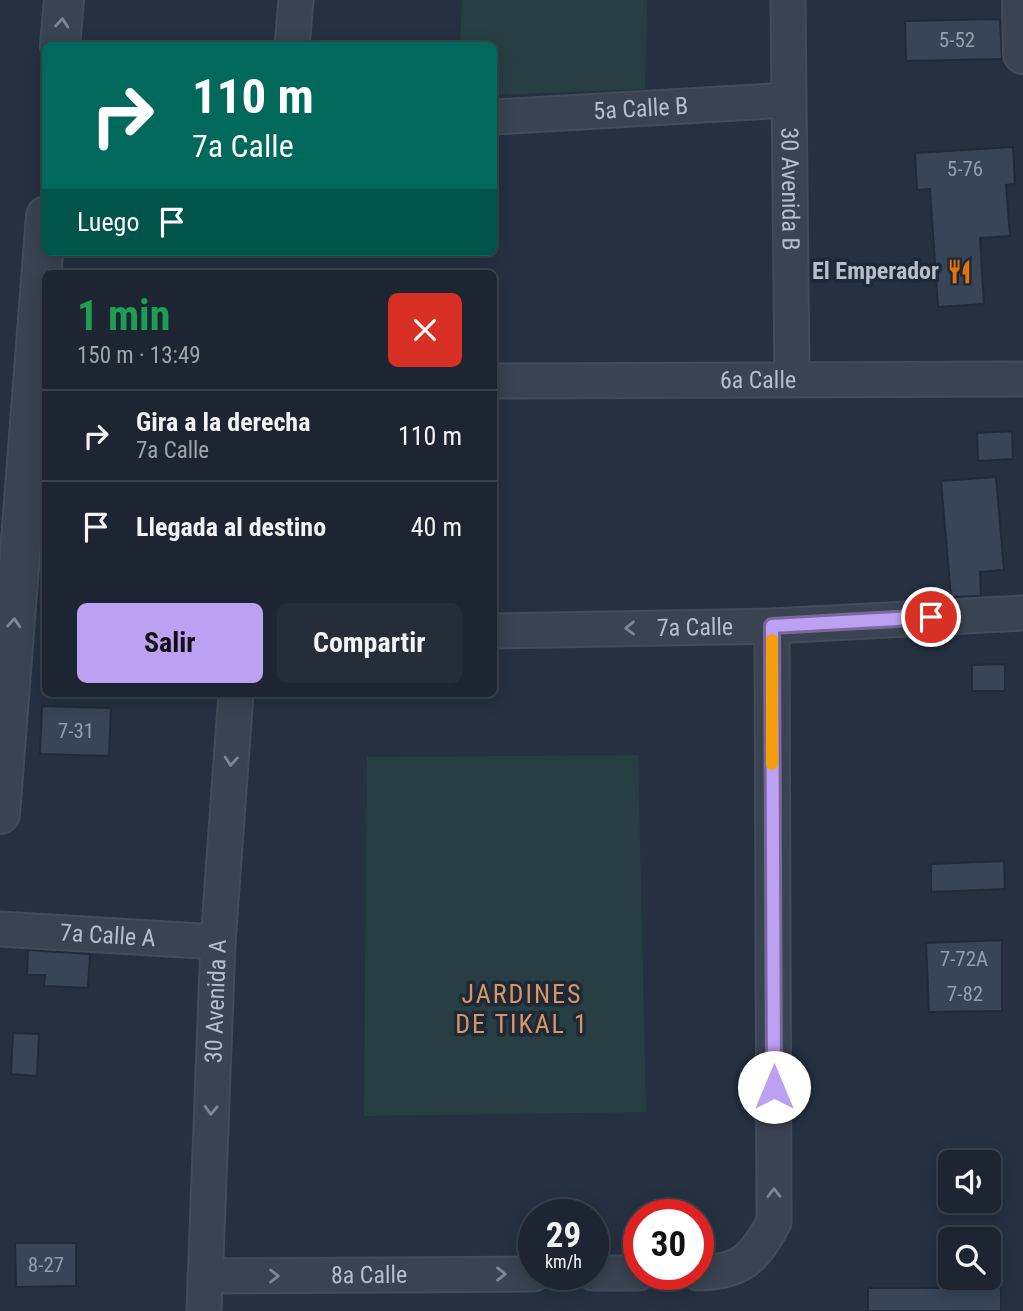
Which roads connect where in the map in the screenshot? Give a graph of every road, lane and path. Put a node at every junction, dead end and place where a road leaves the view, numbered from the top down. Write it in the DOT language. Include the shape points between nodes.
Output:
graph roads {
  1 [pos="64,0"];
  2 [pos="296,0"];
  3 [pos="788,0"];
  4 [pos="1022,0"];
  5 [pos="60,42"];
  6 [pos="292,42"];
  7 [pos="1023,54"];
  8 [pos="789,100"];
  9 [pos="497,117"];
  10 [pos="42,307"];
  11 [pos="39,375"];
  12 [pos="792,379"];
  13 [pos="1023,379"];
  14 [pos="497,381"];
  15 [pos="1023,613"];
  16 [pos="772,626"];
  17 [pos="497,631"];
  18 [pos="236,697"];
  19 [pos="0,814"];
  20 [pos="0,929"];
  21 [pos="218,942"];
  22 [pos="714,1273"];
  23 [pos="518,1274"];
  24 [pos="205,1276"];
  25 [pos="204,1311"];
  5 -- 1 [label="street, one-way"];
  2 -- 6 [label="street"];
  3 -- 8 [label="street, 30 Avenida B"];
  4 -- 7 [label="street"];
  8 -- 9 [label="street, 5a Calle B"];
  8 -- 12 [label="street, 30 Avenida B"];
  10 -- 11 [label="street"];
  19 -- 11 [label="street, one-way"];
  12 -- 13 [label="street, 6a Calle"];
  12 -- 14 [label="street, 6a Calle"];
  15 -- 16 [label="street, 7a Calle"];
  16 -- 17 [label="street, 7a Calle, one-way"];
  22 -- 16 [label="street, one-way" via="755,1256 775,1222"];
  18 -- 21 [label="street, 30 Avenida A, one-way"];
  20 -- 21 [label="street, 7a Calle A"];
  21 -- 24 [label="street, 30 Avenida A, one-way"];
  24 -- 23 [label="street, 8a Calle, one-way"];
  24 -- 25 [label="street, 30 Avenida A"];
}
